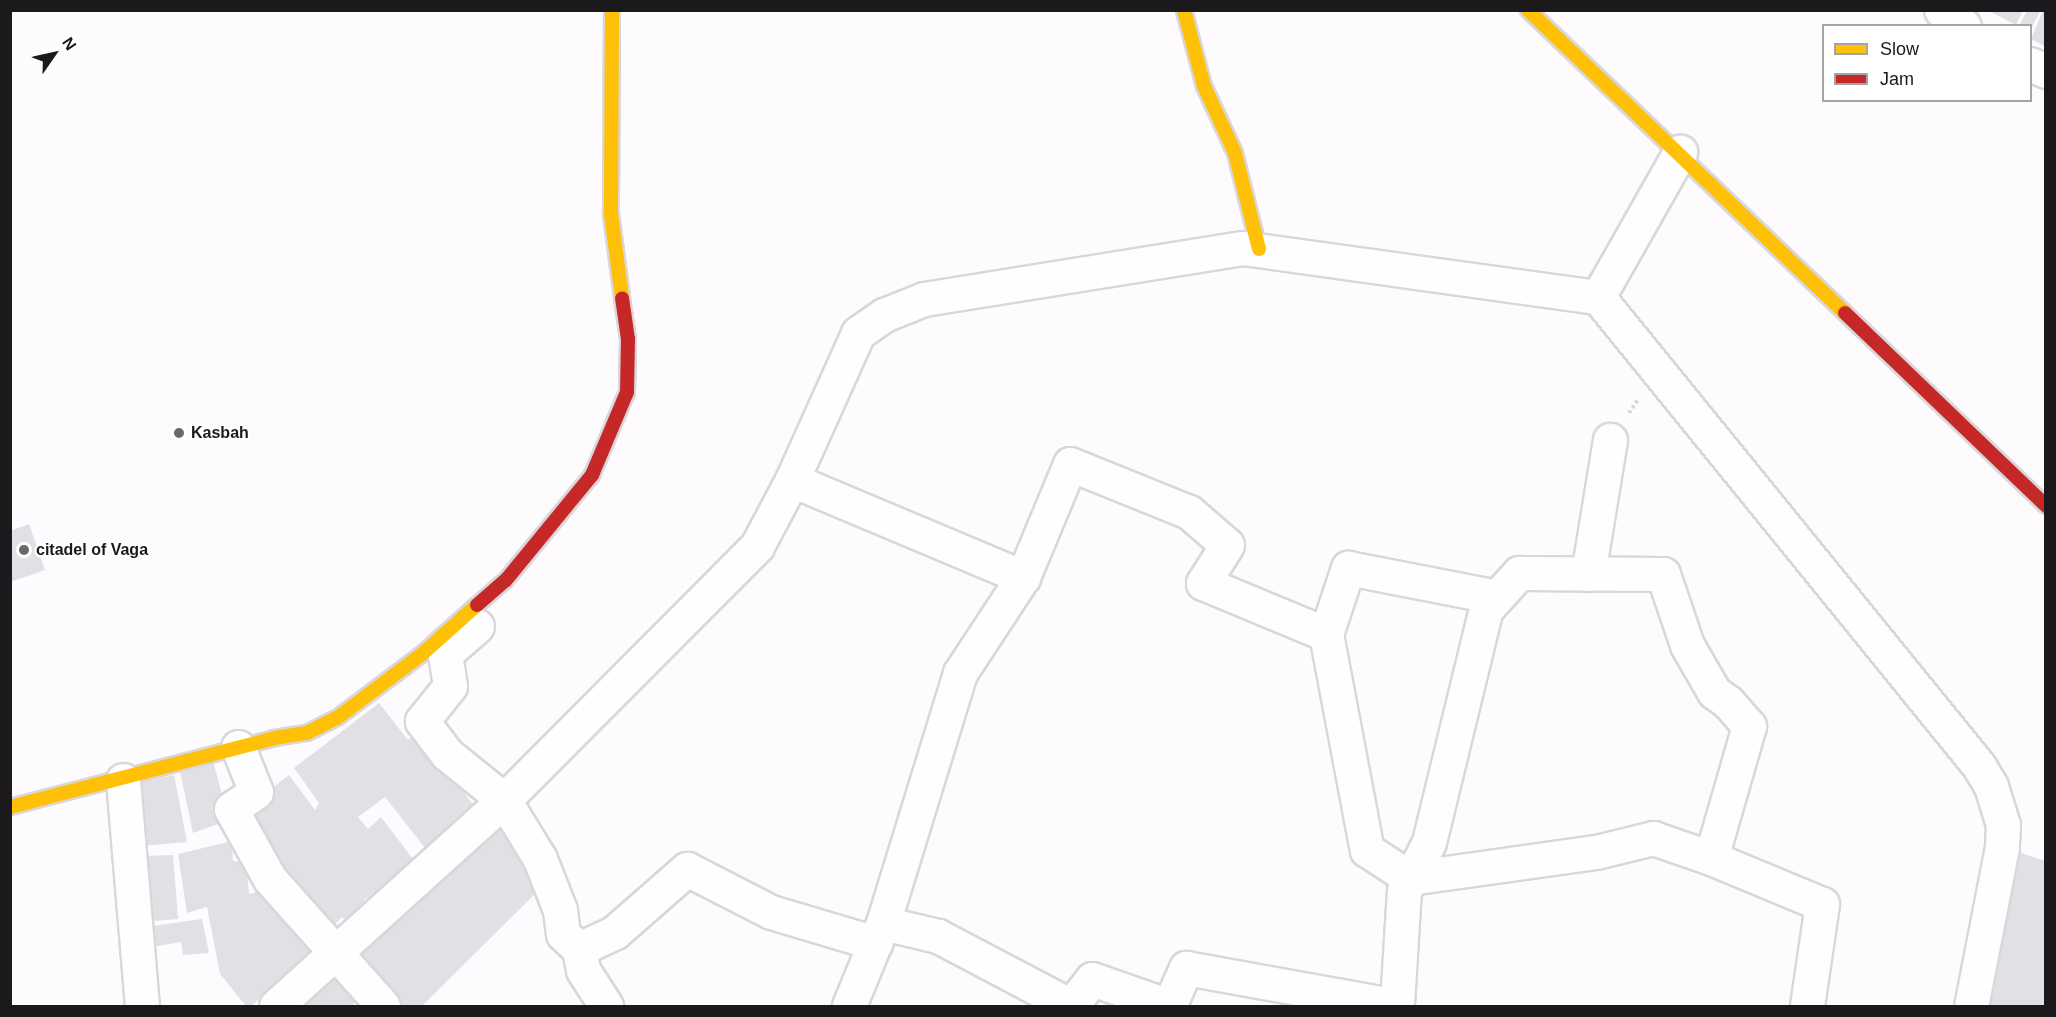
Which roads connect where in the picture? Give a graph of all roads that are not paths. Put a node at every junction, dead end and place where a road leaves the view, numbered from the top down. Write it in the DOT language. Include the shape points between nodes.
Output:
graph roads {
  1 [pos="612,10"];
  2 [pos="1184,10"];
  3 [pos="1528,10"];
  4 [pos="1941,10"];
  5 [pos="1961,24"];
  6 [pos="2032,64"];
  7 [pos="2046,70"];
  8 [pos="1680,152"];
  9 [pos="1259,249"];
  10 [pos="1598,297"];
  11 [pos="1610,440"];
  12 [pos="792,480"];
  13 [pos="2046,506"];
  14 [pos="1588,574"];
  15 [pos="1023,577"];
  16 [pos="1497,597"];
  17 [pos="474,608"];
  18 [pos="1326,634"];
  19 [pos="238,747"];
  20 [pos="123,780"];
  21 [pos="504,800"];
  22 [pos="10,807"];
  23 [pos="1711,858"];
  24 [pos="1410,878"];
  25 [pos="879,933"];
  26 [pos="579,949"];
  27 [pos="336,951"];
  28 [pos="1397,1005"];
  29 [pos="142,1006"];
  30 [pos="276,1006"];
  31 [pos="383,1006"];
  32 [pos="606,1006"];
  33 [pos="849,1006"];
  34 [pos="1807,1006"];
  35 [pos="1971,1006"];
  1 -- 17 [label="street" via="611,214 628,339 627,392 592,476 547,535"];
  2 -- 9 [label="street" via="1204,86 1235,153"];
  3 -- 8 [label="street"];
  4 -- 5 [label="street"];
  6 -- 7 [label="street"];
  8 -- 10 [label="street"];
  8 -- 13 [label="street"];
  9 -- 10 [label="street"];
  9 -- 12 [label="street" via="1216,250 924,299 884,315 858,333"];
  10 -- 35 [label="street" via="1979,766 1991,786 2003,825 2002,847"];
  11 -- 14 [label="street"];
  12 -- 15 [label="street"];
  12 -- 21 [label="street" via="757,546"];
  14 -- 16 [label="street" via="1519,573"];
  14 -- 23 [label="street" via="1663,574 1687,645 1714,692 1749,726"];
  15 -- 18 [label="street" via="1070,464 1189,512 1227,545 1203,583"];
  15 -- 25 [label="street" via="960,673"];
  16 -- 18 [label="street" via="1348,568"];
  16 -- 24 [label="street" via="1486,609 1429,842"];
  17 -- 19 [label="street" via="337,718 307,733"];
  17 -- 21 [label="street" via="486,619 445,654 450,686 422,721 447,754"];
  18 -- 24 [label="street" via="1367,850"];
  19 -- 20 [label="street"];
  19 -- 27 [label="street" via="256,792 231,809 270,879"];
  20 -- 22 [label="street"];
  20 -- 29 [label="street"];
  21 -- 26 [label="street" via="540,859 560,910 563,934"];
  21 -- 27 [label="street"];
  23 -- 24 [label="street" via="1653,838 1596,852"];
  23 -- 34 [label="street" via="1822,904"];
  24 -- 28 [label="street" via="1404,891"];
  25 -- 26 [label="street" via="771,912 687,869 615,932"];
  25 -- 28 [label="street" via="938,936 1071,1006 1092,979 1169,1006 1186,968"];
  25 -- 33 [label="street"];
  26 -- 32 [label="street" via="585,976"];
  27 -- 30 [label="street"];
  27 -- 31 [label="street"];
}
